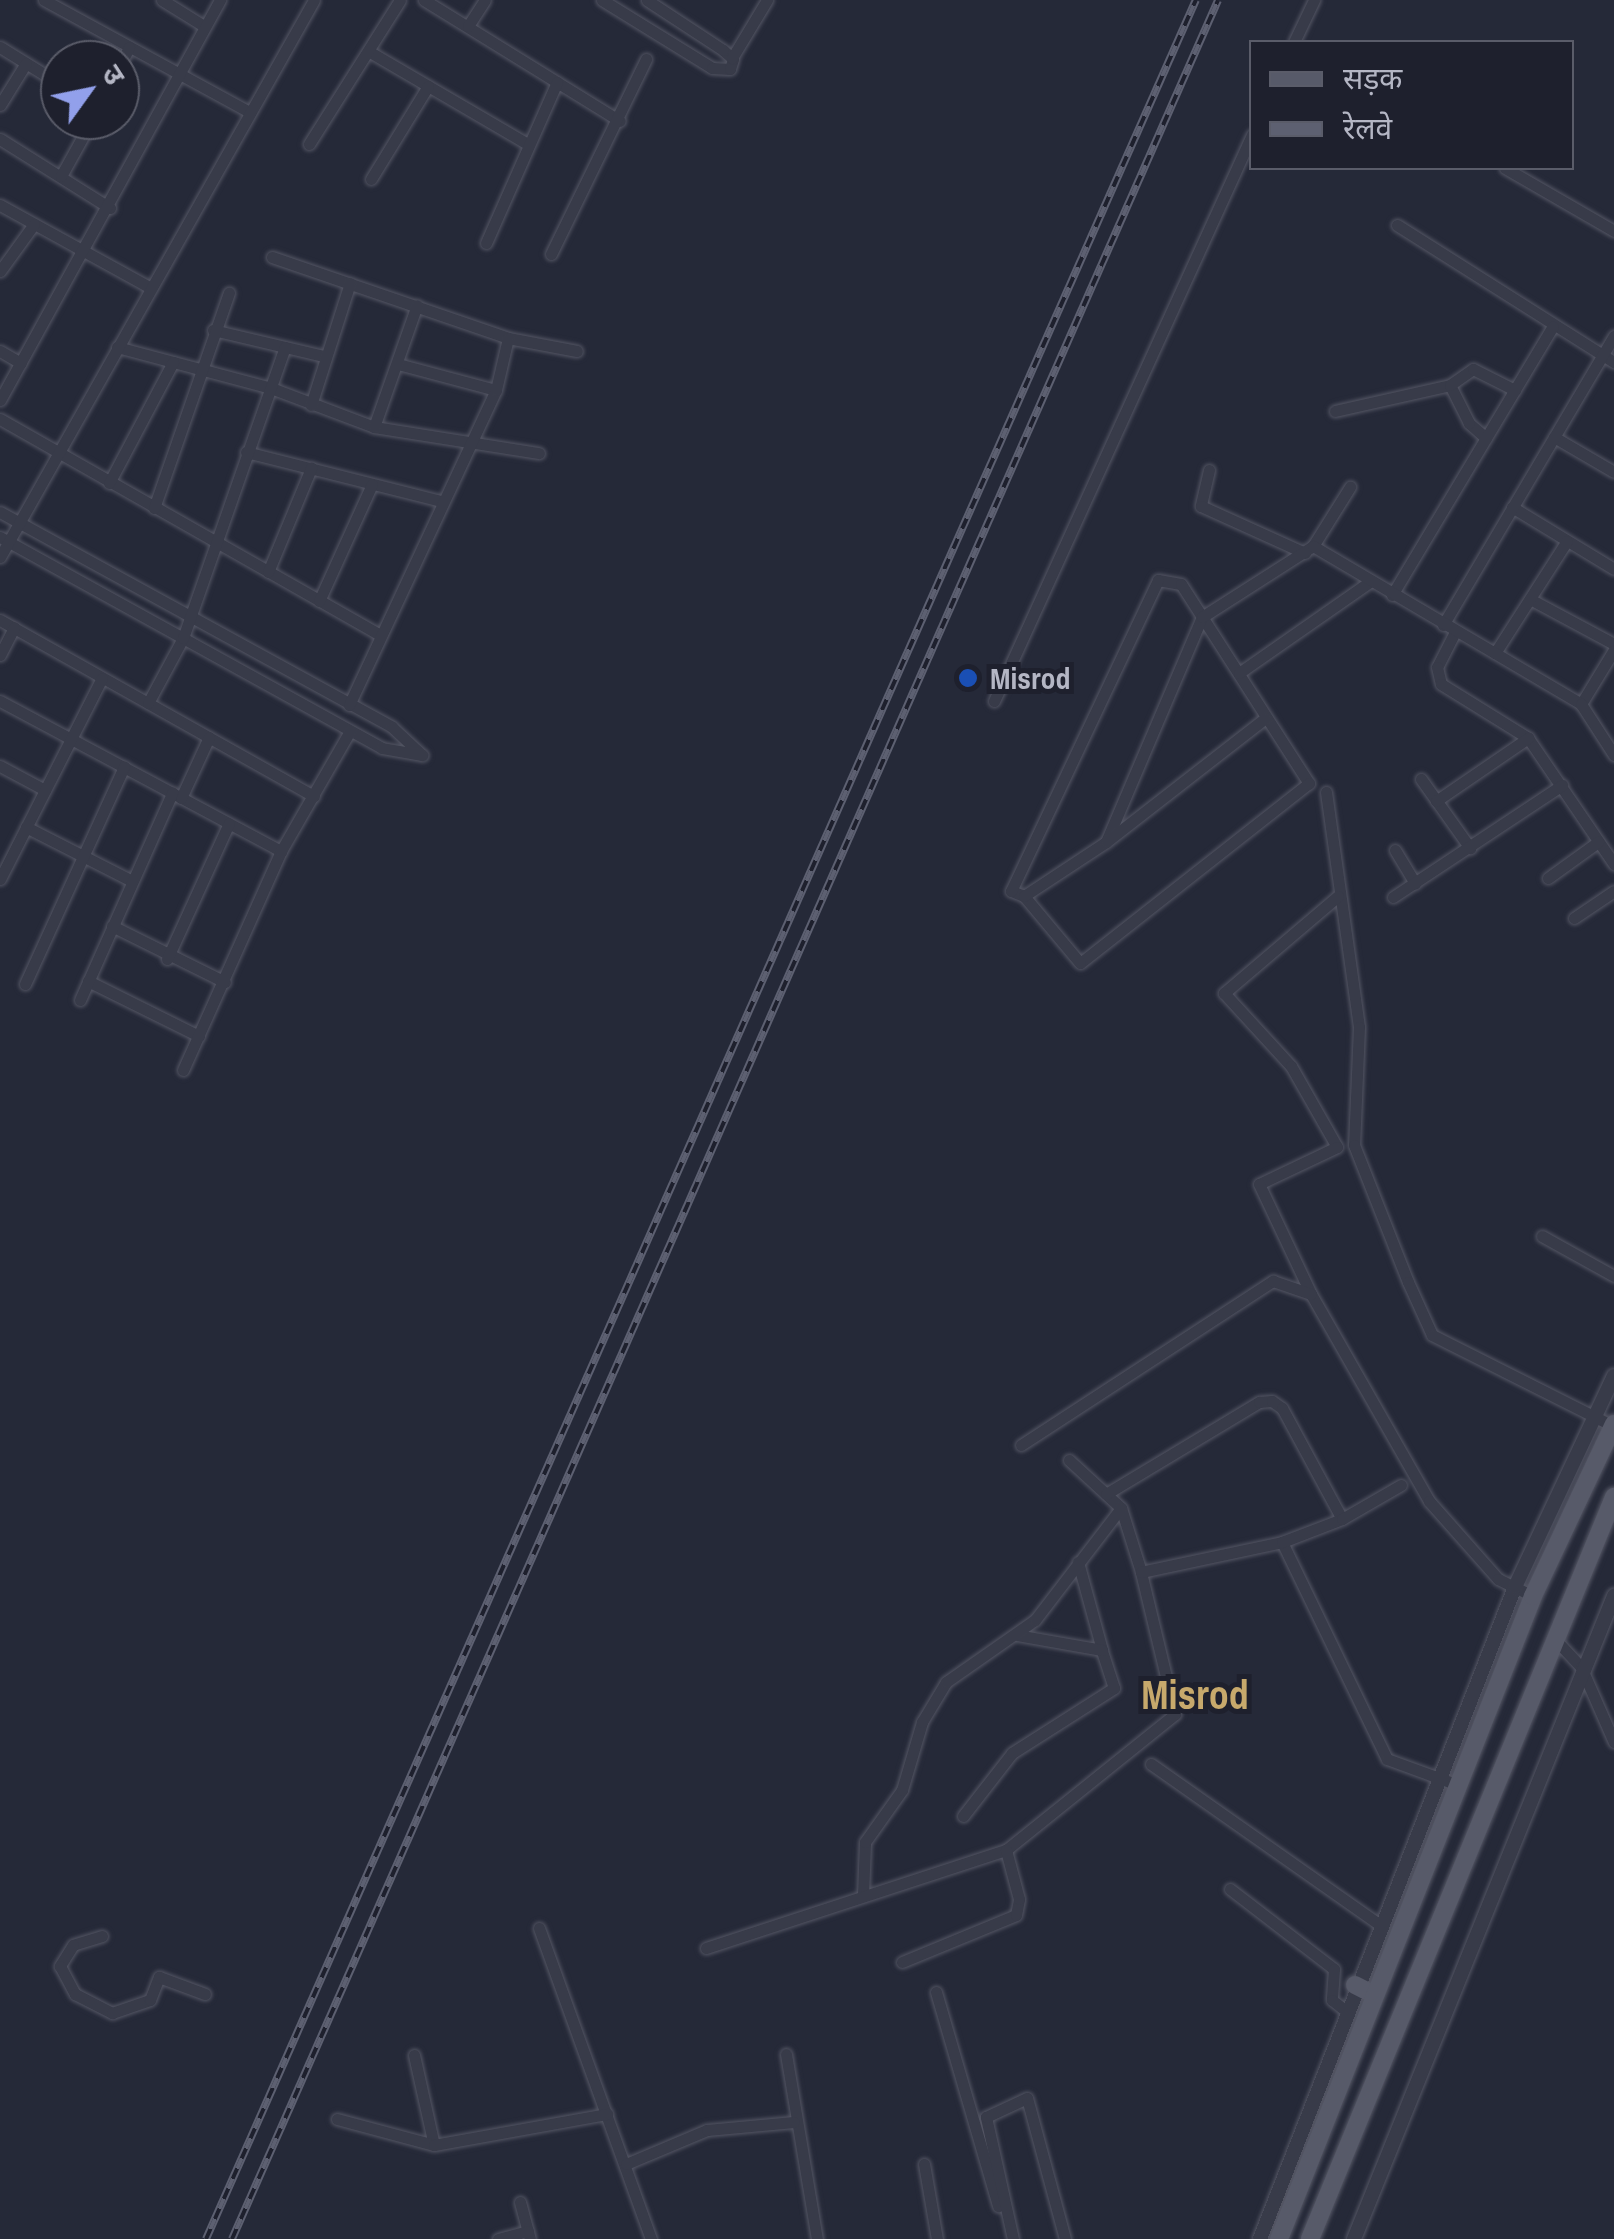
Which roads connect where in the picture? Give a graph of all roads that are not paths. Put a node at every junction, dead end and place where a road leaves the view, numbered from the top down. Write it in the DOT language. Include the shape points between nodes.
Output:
graph roads {
  1 [pos="44,0"];
  2 [pos="162,0"];
  3 [pos="220,0"];
  4 [pos="314,0"];
  5 [pos="400,0"];
  6 [pos="424,0"];
  7 [pos="484,0"];
  8 [pos="602,0"];
  9 [pos="647,0"];
  10 [pos="767,0"];
  11 [pos="1314,0"];
  12 [pos="67,5"];
  13 [pos="664,5"];
  14 [pos="204,26"];
  15 [pos="468,26"];
  16 [pos="117,40"];
  17 [pos="1295,40"];
  18 [pos="0,46"];
  19 [pos="370,52"];
  20 [pos="140,54"];
  21 [pos="732,58"];
  22 [pos="646,59"];
  23 [pos="26,63"];
  24 [pos="40,72"];
  25 [pos="180,76"];
  26 [pos="558,82"];
  27 [pos="428,86"];
  28 [pos="0,105"];
  29 [pos="248,112"];
  30 [pos="620,121"];
  31 [pos="0,139"];
  32 [pos="81,140"];
  33 [pos="1249,142"];
  34 [pos="526,143"];
  35 [pos="310,144"];
  36 [pos="1508,170"];
  37 [pos="60,176"];
  38 [pos="371,179"];
  39 [pos="0,205"];
  40 [pos="110,208"];
  41 [pos="34,224"];
  42 [pos="1397,225"];
  43 [pos="1614,231"];
  44 [pos="486,243"];
  45 [pos="86,252"];
  46 [pos="551,254"];
  47 [pos="272,256"];
  48 [pos="0,271"];
  49 [pos="350,282"];
  50 [pos="151,288"];
  51 [pos="228,293"];
  52 [pos="417,305"];
  53 [pos="1553,326"];
  54 [pos="213,330"];
  55 [pos="1614,336"];
  56 [pos="508,338"];
  57 [pos="117,347"];
  58 [pos="286,347"];
  59 [pos="0,350"];
  60 [pos="577,351"];
  61 [pos="324,356"];
  62 [pos="1608,359"];
  63 [pos="22,362"];
  64 [pos="173,362"];
  65 [pos="398,364"];
  66 [pos="200,372"];
  67 [pos="1450,385"];
  68 [pos="271,388"];
  69 [pos="496,390"];
  70 [pos="1514,390"];
  71 [pos="0,400"];
  72 [pos="311,405"];
  73 [pos="1335,411"];
  74 [pos="0,420"];
  75 [pos="374,427"];
  76 [pos="1554,437"];
  77 [pos="1486,438"];
  78 [pos="470,442"];
  79 [pos="246,452"];
  80 [pos="56,453"];
  81 [pos="539,453"];
  82 [pos="311,468"];
  83 [pos="1210,470"];
  84 [pos="1614,472"];
  85 [pos="109,483"];
  86 [pos="372,484"];
  87 [pos="1350,487"];
  88 [pos="441,501"];
  89 [pos="1512,507"];
  90 [pos="154,508"];
  91 [pos="0,512"];
  92 [pos="20,523"];
  93 [pos="4,540"];
  94 [pos="1567,541"];
  95 [pos="217,544"];
  96 [pos="1309,550"];
  97 [pos="0,558"];
  98 [pos="1614,569"];
  99 [pos="268,572"];
  100 [pos="1371,581"];
  101 [pos="1392,595"];
  102 [pos="1530,598"];
  103 [pos="319,601"];
  104 [pos="190,617"];
  105 [pos="1202,617"];
  106 [pos="0,620"];
  107 [pos="1443,626"];
  108 [pos="14,627"];
  109 [pos="1455,632"];
  110 [pos="377,633"];
  111 [pos="183,638"];
  112 [pos="1614,647"];
  113 [pos="1495,653"];
  114 [pos="0,655"];
  115 [pos="1238,673"];
  116 [pos="102,678"];
  117 [pos="994,700"];
  118 [pos="0,701"];
  119 [pos="148,704"];
  120 [pos="1581,704"];
  121 [pos="348,705"];
  122 [pos="1265,718"];
  123 [pos="350,731"];
  124 [pos="210,737"];
  125 [pos="1528,738"];
  126 [pos="70,739"];
  127 [pos="1614,755"];
  128 [pos="0,766"];
  129 [pos="124,767"];
  130 [pos="1421,780"];
  131 [pos="1562,785"];
  132 [pos="44,790"];
  133 [pos="1326,792"];
  134 [pos="176,795"];
  135 [pos="314,796"];
  136 [pos="1436,801"];
  137 [pos="229,824"];
  138 [pos="26,828"];
  139 [pos="1106,842"];
  140 [pos="1598,842"];
  141 [pos="0,843"];
  142 [pos="1470,848"];
  143 [pos="14,850"];
  144 [pos="1394,850"];
  145 [pos="282,851"];
  146 [pos="79,858"];
  147 [pos="1614,864"];
  148 [pos="1548,878"];
  149 [pos="0,879"];
  150 [pos="132,881"];
  151 [pos="1415,883"];
  152 [pos="1614,891"];
  153 [pos="1024,896"];
  154 [pos="1338,896"];
  155 [pos="1393,898"];
  156 [pos="1574,918"];
  157 [pos="112,926"];
  158 [pos="167,958"];
  159 [pos="88,980"];
  160 [pos="225,982"];
  161 [pos="25,984"];
  162 [pos="80,1000"];
  163 [pos="199,1036"];
  164 [pos="183,1070"];
  165 [pos="1542,1236"];
  166 [pos="1614,1276"];
  167 [pos="1311,1294"];
  168 [pos="1614,1376"];
  169 [pos="1596,1417"];
  170 [pos="1614,1425"];
  171 [pos="1021,1445"];
  172 [pos="1069,1460"];
  173 [pos="1400,1485"];
  174 [pos="1106,1494"];
  175 [pos="1614,1497"];
  176 [pos="1121,1508"];
  177 [pos="1342,1519"];
  178 [pos="1282,1542"];
  179 [pos="1078,1562"];
  180 [pos="1141,1572"];
  181 [pos="1515,1587"];
  182 [pos="1533,1596"];
  183 [pos="1614,1596"];
  184 [pos="1017,1635"];
  185 [pos="1552,1637"];
  186 [pos="1102,1650"];
  187 [pos="1582,1667"];
  188 [pos="1614,1742"];
  189 [pos="1151,1764"];
  190 [pos="1450,1782"];
  191 [pos="963,1816"];
  192 [pos="1006,1850"];
  193 [pos="1230,1888"];
  194 [pos="862,1895"];
  195 [pos="1380,1925"];
  196 [pos="539,1928"];
  197 [pos="102,1936"];
  198 [pos="706,1948"];
  199 [pos="902,1962"];
  200 [pos="1355,1985"];
  201 [pos="936,1992"];
  202 [pos="205,1994"];
  203 [pos="1375,1995"];
  204 [pos="1345,2010"];
  205 [pos="414,2054"];
  206 [pos="786,2054"];
  207 [pos="607,2114"];
  208 [pos="338,2118"];
  209 [pos="794,2122"];
  210 [pos="434,2145"];
  211 [pos="626,2164"];
  212 [pos="924,2164"];
  213 [pos="520,2202"];
  214 [pos="529,2235"];
  215 [pos="498,2239"];
  216 [pos="651,2239"];
  217 [pos="817,2239"];
  218 [pos="937,2239"];
  219 [pos="1006,2239"];
  220 [pos="1013,2239"];
  221 [pos="1064,2239"];
  222 [pos="1260,2239"];
  223 [pos="1279,2239"];
  224 [pos="1310,2239"];
  225 [pos="1354,2239"];
  1 -- 12 [label="street"];
  2 -- 14 [label="street"];
  3 -- 14 [label="street"];
  4 -- 29 [label="street"];
  5 -- 19 [label="street"];
  6 -- 15 [label="street"];
  7 -- 15 [label="street"];
  8 -- 21 [label="street" via="712,68 730,70"];
  9 -- 13 [label="street"];
  10 -- 21 [label="street"];
  11 -- 17 [label="street"];
  12 -- 16 [label="street"];
  13 -- 21 [label="street"];
  14 -- 25 [label="street"];
  15 -- 26 [label="street"];
  18 -- 23 [label="street"];
  19 -- 27 [label="street"];
  19 -- 35 [label="street"];
  20 -- 25 [label="street"];
  22 -- 30 [label="street"];
  23 -- 24 [label="street"];
  23 -- 28 [label="street"];
  25 -- 29 [label="street"];
  25 -- 40 [label="street"];
  26 -- 30 [label="street"];
  26 -- 34 [label="street"];
  27 -- 34 [label="street"];
  27 -- 38 [label="street"];
  29 -- 50 [label="street"];
  30 -- 46 [label="street"];
  31 -- 37 [label="street"];
  32 -- 37 [label="street"];
  33 -- 117 [label="street"];
  34 -- 44 [label="street"];
  36 -- 43 [label="street"];
  37 -- 40 [label="street"];
  39 -- 41 [label="street"];
  40 -- 45 [label="street"];
  41 -- 45 [label="street"];
  41 -- 48 [label="street"];
  42 -- 53 [label="street"];
  45 -- 50 [label="street"];
  45 -- 63 [label="street"];
  47 -- 49 [label="street"];
  49 -- 52 [label="street"];
  49 -- 61 [label="street"];
  50 -- 57 [label="street"];
  51 -- 54 [label="street"];
  52 -- 56 [label="street"];
  52 -- 65 [label="street"];
  53 -- 62 [label="street"];
  53 -- 70 [label="street"];
  54 -- 58 [label="street"];
  54 -- 66 [label="street"];
  55 -- 62 [label="street"];
  56 -- 60 [label="street"];
  56 -- 69 [label="street"];
  57 -- 64 [label="street"];
  57 -- 80 [label="street"];
  58 -- 61 [label="street"];
  58 -- 68 [label="street"];
  59 -- 63 [label="street"];
  61 -- 72 [label="street"];
  62 -- 76 [label="street"];
  63 -- 71 [label="street"];
  64 -- 66 [label="street"];
  64 -- 85 [label="street"];
  65 -- 69 [label="street"];
  65 -- 75 [label="street"];
  66 -- 68 [label="street"];
  66 -- 90 [label="street"];
  67 -- 70 [label="street" via="1473,369"];
  67 -- 73 [label="street"];
  67 -- 77 [label="street"];
  68 -- 72 [label="street"];
  68 -- 79 [label="street"];
  69 -- 78 [label="street"];
  70 -- 77 [label="street"];
  72 -- 75 [label="street"];
  74 -- 80 [label="street"];
  75 -- 78 [label="street"];
  76 -- 84 [label="street"];
  76 -- 89 [label="street"];
  77 -- 101 [label="street"];
  78 -- 81 [label="street"];
  78 -- 88 [label="street"];
  79 -- 82 [label="street"];
  79 -- 95 [label="street"];
  80 -- 85 [label="street"];
  80 -- 92 [label="street"];
  82 -- 86 [label="street"];
  82 -- 99 [label="street"];
  83 -- 96 [label="street" via="1201,506"];
  85 -- 90 [label="street"];
  86 -- 88 [label="street"];
  86 -- 103 [label="street"];
  87 -- 96 [label="street"];
  88 -- 110 [label="street"];
  89 -- 94 [label="street"];
  89 -- 107 [label="street"];
  90 -- 95 [label="street"];
  91 -- 92 [label="street"];
  92 -- 93 [label="street"];
  92 -- 104 [label="street"];
  93 -- 97 [label="street"];
  93 -- 111 [label="street"];
  94 -- 98 [label="street"];
  94 -- 102 [label="street"];
  95 -- 99 [label="street"];
  95 -- 104 [label="street"];
  96 -- 100 [label="street"];
  96 -- 105 [label="street"];
  99 -- 103 [label="street"];
  100 -- 101 [label="street"];
  100 -- 115 [label="street"];
  101 -- 107 [label="street"];
  102 -- 112 [label="street"];
  102 -- 113 [label="street"];
  103 -- 110 [label="street"];
  104 -- 111 [label="street"];
  104 -- 121 [label="street"];
  105 -- 115 [label="street"];
  105 -- 139 [label="street"];
  105 -- 153 [label="street" via="1181,584 1158,580 1011,892"];
  106 -- 108 [label="street"];
  107 -- 109 [label="street"];
  108 -- 114 [label="street"];
  108 -- 116 [label="street"];
  109 -- 113 [label="street"];
  109 -- 125 [label="street" via="1437,667 1440,684"];
  110 -- 121 [label="street"];
  111 -- 119 [label="street"];
  111 -- 123 [label="street"];
  112 -- 120 [label="street"];
  113 -- 120 [label="street"];
  115 -- 122 [label="street"];
  116 -- 119 [label="street"];
  116 -- 126 [label="street"];
  118 -- 126 [label="street"];
  119 -- 124 [label="street"];
  120 -- 127 [label="street"];
  121 -- 123 [label="street" via="392,727 422,756 382,748"];
  122 -- 139 [label="street"];
  122 -- 153 [label="street" via="1310,782 1080,962"];
  123 -- 135 [label="street"];
  124 -- 134 [label="street"];
  124 -- 135 [label="street"];
  125 -- 131 [label="street"];
  125 -- 136 [label="street"];
  126 -- 129 [label="street"];
  126 -- 132 [label="street"];
  128 -- 132 [label="street"];
  129 -- 134 [label="street"];
  129 -- 146 [label="street"];
  130 -- 136 [label="street"];
  131 -- 140 [label="street"];
  131 -- 142 [label="street"];
  132 -- 138 [label="street"];
  133 -- 154 [label="street"];
  134 -- 137 [label="street"];
  134 -- 150 [label="street"];
  135 -- 145 [label="street"];
  136 -- 142 [label="street"];
  137 -- 145 [label="street"];
  137 -- 158 [label="street"];
  138 -- 143 [label="street"];
  138 -- 146 [label="street"];
  139 -- 153 [label="street"];
  140 -- 147 [label="street"];
  140 -- 148 [label="street"];
  141 -- 143 [label="street"];
  142 -- 151 [label="street"];
  143 -- 149 [label="street"];
  144 -- 151 [label="street"];
  145 -- 160 [label="street"];
  146 -- 150 [label="street"];
  146 -- 161 [label="street"];
  150 -- 157 [label="street"];
  151 -- 155 [label="street"];
  152 -- 156 [label="street"];
  154 -- 167 [label="street" via="1224,993 1290,1066 1338,1147 1259,1184"];
  154 -- 169 [label="street" via="1359,1026 1354,1146 1432,1335"];
  157 -- 158 [label="street"];
  157 -- 159 [label="street"];
  158 -- 160 [label="street"];
  159 -- 162 [label="street"];
  159 -- 163 [label="street"];
  160 -- 163 [label="street"];
  163 -- 164 [label="street"];
  165 -- 166 [label="street"];
  167 -- 171 [label="street" via="1273,1282"];
  167 -- 181 [label="street" via="1429,1501 1460,1543"];
  168 -- 169 [label="street"];
  169 -- 170 [label="street"];
  169 -- 181 [label="street"];
  170 -- 182 [label="main road"];
  172 -- 174 [label="street"];
  173 -- 177 [label="street"];
  174 -- 176 [label="street"];
  174 -- 177 [label="street" via="1259,1402 1272,1401 1282,1408"];
  175 -- 185 [label="main road"];
  176 -- 179 [label="street"];
  176 -- 180 [label="street"];
  177 -- 178 [label="street"];
  178 -- 180 [label="street"];
  178 -- 190 [label="street" via="1386,1760"];
  179 -- 184 [label="street"];
  179 -- 186 [label="street"];
  180 -- 192 [label="street" via="1175,1714"];
  181 -- 182 [label="street"];
  181 -- 190 [label="street"];
  182 -- 190 [label="main road"];
  183 -- 187 [label="street"];
  184 -- 186 [label="street"];
  184 -- 194 [label="street" via="946,1682 922,1722 902,1790 865,1842"];
  185 -- 187 [label="street"];
  185 -- 224 [label="main road"];
  186 -- 191 [label="street" via="1114,1688 1012,1753"];
  187 -- 188 [label="street"];
  187 -- 225 [label="street"];
  189 -- 195 [label="street"];
  190 -- 195 [label="street"];
  190 -- 203 [label="main road"];
  192 -- 194 [label="street"];
  192 -- 199 [label="street" via="1019,1900 1016,1916"];
  193 -- 204 [label="street" via="1334,1969 1332,2000"];
  194 -- 198 [label="street"];
  195 -- 200 [label="street"];
  196 -- 207 [label="street"];
  197 -- 202 [label="street" via="73,1945 60,1966 75,1994 112,2014 150,2000 159,1977"];
  200 -- 203 [label="main road"];
  200 -- 204 [label="street"];
  201 -- 219 [label="street"];
  203 -- 223 [label="main road"];
  204 -- 222 [label="street"];
  205 -- 210 [label="street"];
  206 -- 209 [label="street"];
  207 -- 210 [label="street"];
  207 -- 211 [label="street"];
  208 -- 210 [label="street"];
  209 -- 211 [label="street" via="707,2130"];
  209 -- 217 [label="street"];
  211 -- 216 [label="street"];
  212 -- 218 [label="street"];
  213 -- 214 [label="street"];
  214 -- 215 [label="street"];
  220 -- 221 [label="street" via="986,2117 1026,2098"];
}
